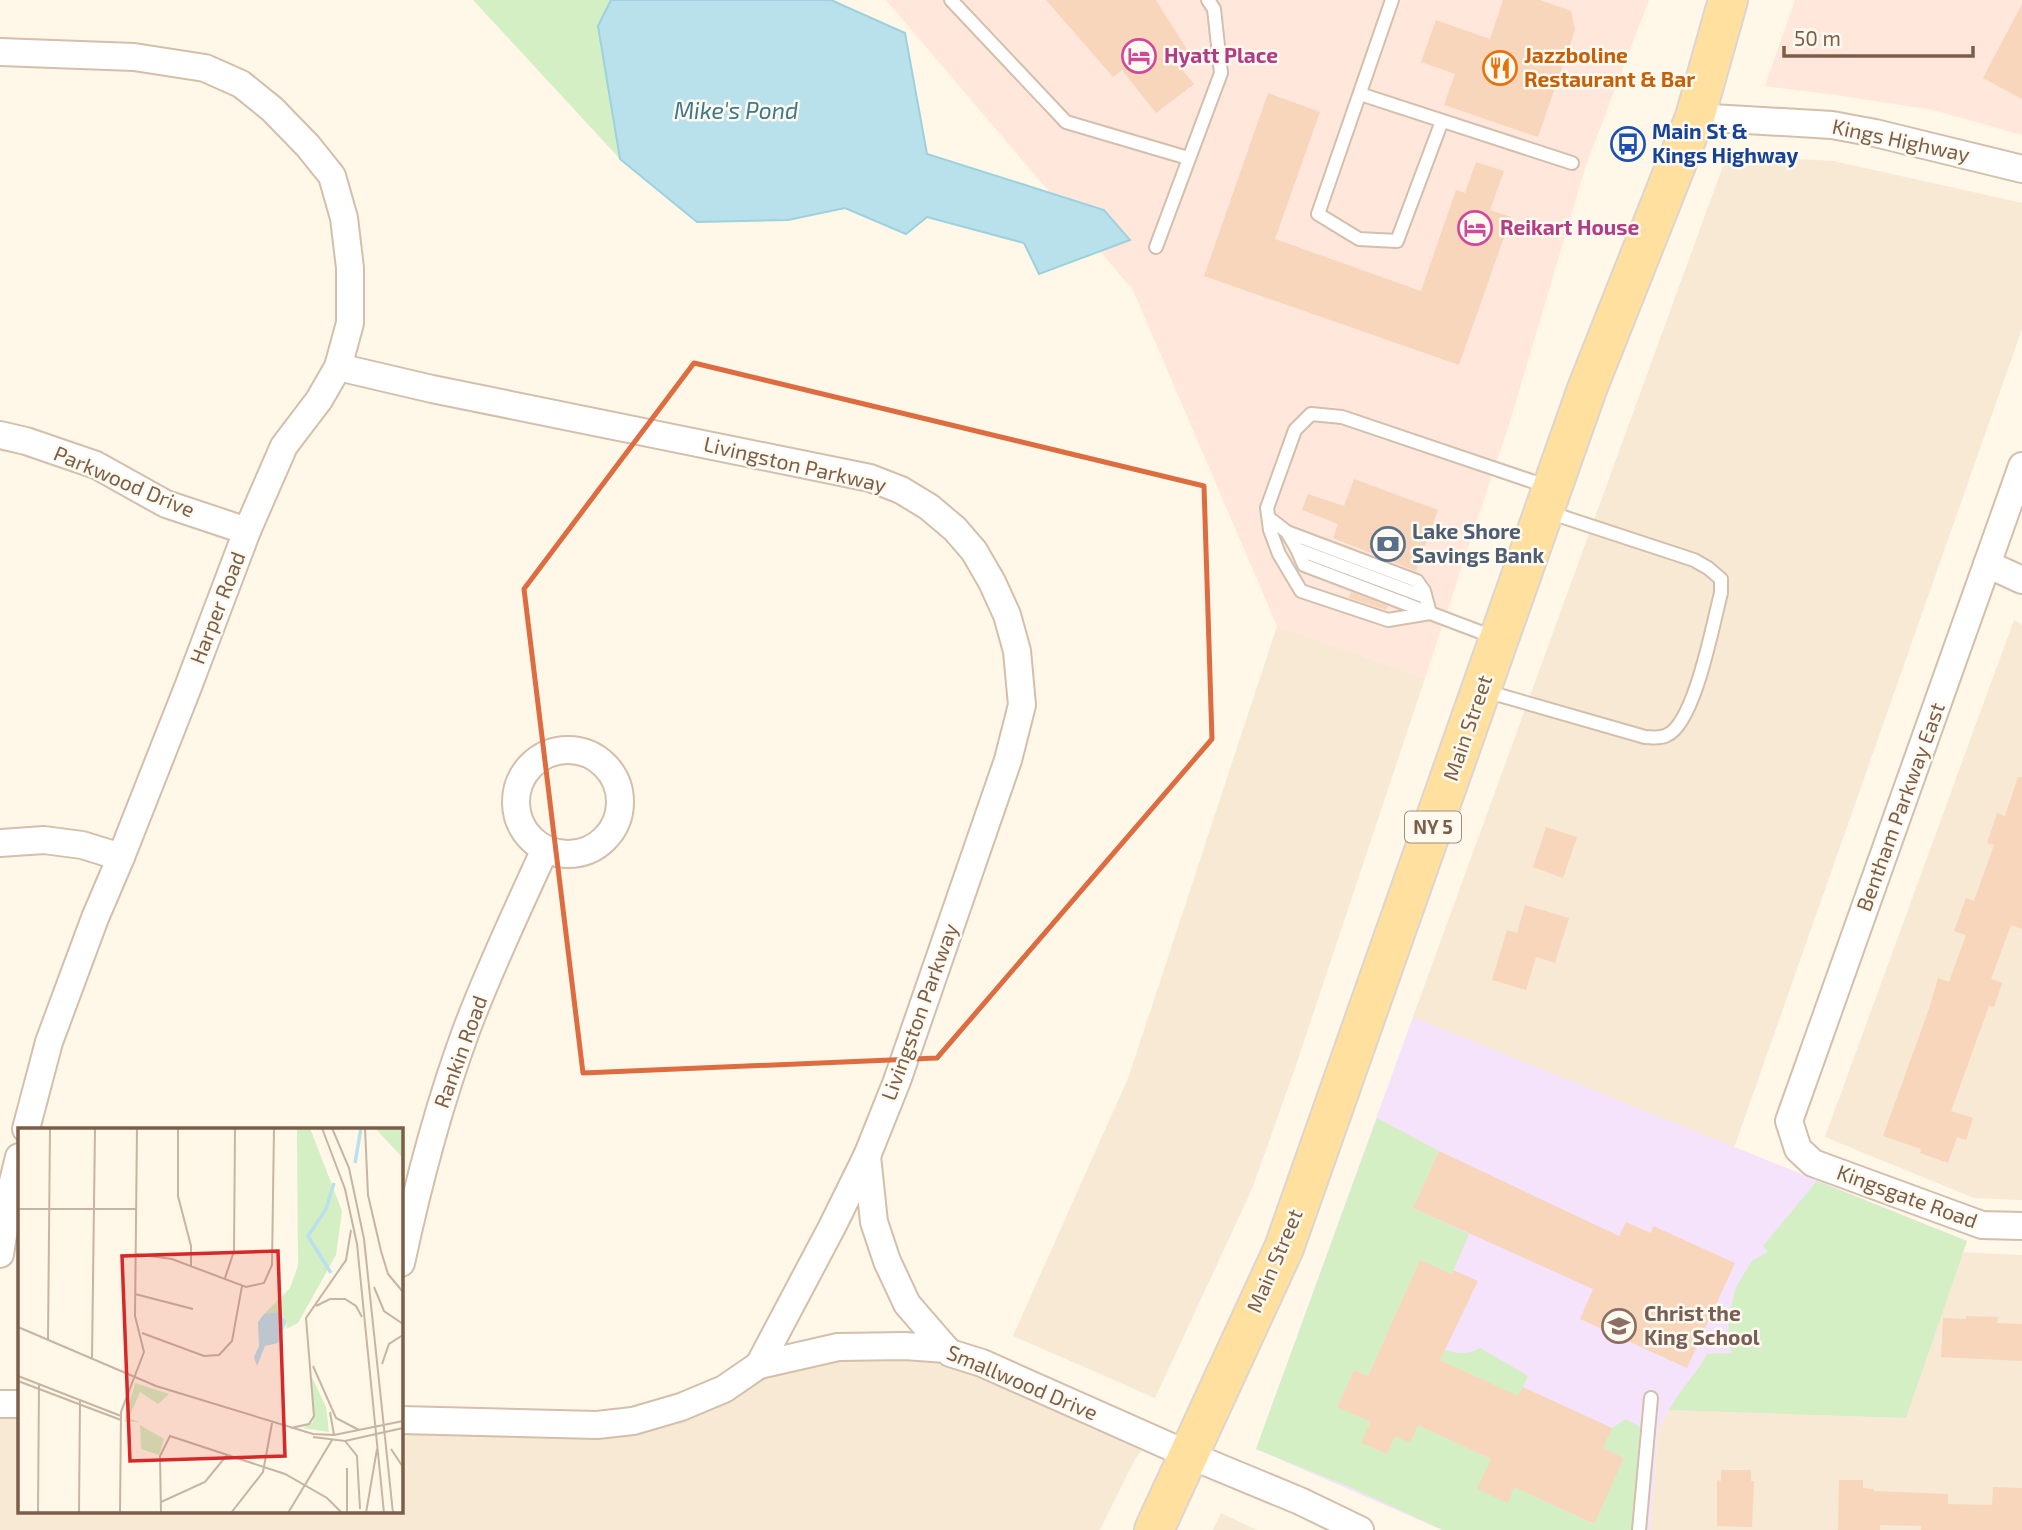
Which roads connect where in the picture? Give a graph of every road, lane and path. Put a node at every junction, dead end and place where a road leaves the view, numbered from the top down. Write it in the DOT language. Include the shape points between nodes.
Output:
graph roads {
  1 [pos="951,0"];
  2 [pos="1208,0"];
  3 [pos="1392,0"];
  4 [pos="1728,0"];
  5 [pos="1752,0"];
  6 [pos="0,52"];
  7 [pos="1360,94"];
  8 [pos="1695,117"];
  9 [pos="1442,121"];
  10 [pos="1188,158"];
  11 [pos="1573,163"];
  12 [pos="2022,169"];
  13 [pos="1156,247"];
  14 [pos="338,367"];
  15 [pos="0,435"];
  16 [pos="2022,466"];
  17 [pos="1548,500"];
  18 [pos="1269,518"];
  19 [pos="247,531"];
  20 [pos="1287,532"];
  21 [pos="1297,549"];
  22 [pos="1987,564"];
  23 [pos="2022,580"];
  24 [pos="1425,597"];
  25 [pos="1430,613"];
  26 [pos="1499,639"];
  27 [pos="1481,690"];
  28 [pos="0,843"];
  29 [pos="545,849"];
  30 [pos="121,857"];
  31 [pos="26,1128"];
  32 [pos="1798,1149"];
  33 [pos="867,1156"];
  34 [pos="18,1161"];
  35 [pos="2022,1226"];
  36 [pos="0,1254"];
  37 [pos="402,1259"];
  38 [pos="946,1349"];
  39 [pos="759,1365"];
  40 [pos="1651,1398"];
  41 [pos="0,1404"];
  42 [pos="18,1404"];
  43 [pos="402,1420"];
  44 [pos="1189,1455"];
  45 [pos="1154,1530"];
  46 [pos="1360,1530"];
  47 [pos="1639,1530"];
  1 -- 10 [label="lane" via="1066,122"];
  2 -- 10 [label="lane" via="1214,9 1221,73"];
  3 -- 7 [label="lane"];
  4 -- 8 [label="main road, Main Street / NY 5"];
  5 -- 8 [label="main road, Main Street / NY 5" via="1744,29"];
  6 -- 14 [label="street, Harper Road" via="134,57 205,68 241,83 272,109 332,176 344,218 350,323"];
  7 -- 9 [label="lane"];
  7 -- 9 [label="lane" via="1318,214 1359,239 1397,241"];
  8 -- 12 [label="street, Kings Highway" via="1832,125"];
  8 -- 17 [label="main road, Main Street / NY 5"];
  9 -- 11 [label="lane"];
  10 -- 13 [label="lane"];
  14 -- 19 [label="street, Harper Road" via="284,446"];
  14 -- 33 [label="street, Livingston Parkway" via="870,478 929,507 974,551 1007,615 1017,651 1022,705 1008,760"];
  15 -- 19 [label="street, Parkwood Drive" via="96,465 166,504"];
  16 -- 22 [label="street, Bentham Parkway East"];
  17 -- 18 [label="lane" via="1342,417 1311,414 1295,430 1267,508"];
  17 -- 26 [label="main road, Main Street / NY 5"];
  17 -- 27 [label="lane" via="1694,560 1721,579 1693,700 1681,723 1657,738"];
  18 -- 20 [label="lane"];
  18 -- 25 [label="lane" via="1279,554 1301,591 1388,620"];
  19 -- 30 [label="street, Harper Road"];
  20 -- 21 [label="lane"];
  20 -- 24 [label="lane" via="1417,581"];
  21 -- 24 [label="lane"];
  21 -- 25 [label="lane" via="1304,565"];
  22 -- 23 [label="street"];
  22 -- 32 [label="street, Bentham Parkway East" via="1789,1121"];
  24 -- 25 [label="lane"];
  25 -- 26 [label="lane"];
  26 -- 27 [label="main road, Main Street / NY 5"];
  27 -- 44 [label="main road, Main Street / NY 5" via="1284,1248"];
  28 -- 30 [label="street" via="44,840"];
  29 -- 37 [label="street, Rankin Road" via="466,1031 435,1126"];
  30 -- 31 [label="street, Harper Road" via="49,1042"];
  32 -- 35 [label="street, Kingsgate Road" via="1813,1163 1982,1225"];
  33 -- 38 [label="street, Livingston Parkway" via="874,1222 887,1262 907,1304"];
  33 -- 39 [label="street, Livingston Parkway"];
  34 -- 36 [label="street"];
  38 -- 39 [label="street, Smallwood Drive" via="838,1347"];
  38 -- 44 [label="street, Smallwood Drive"];
  39 -- 43 [label="street, Smallwood Drive" via="724,1389 633,1421 597,1425"];
  40 -- 47 [label="lane"];
  41 -- 42 [label="street"];
  44 -- 45 [label="main road, Main Street / NY 5"];
  44 -- 46 [label="street, Smallwood Drive"];
}
